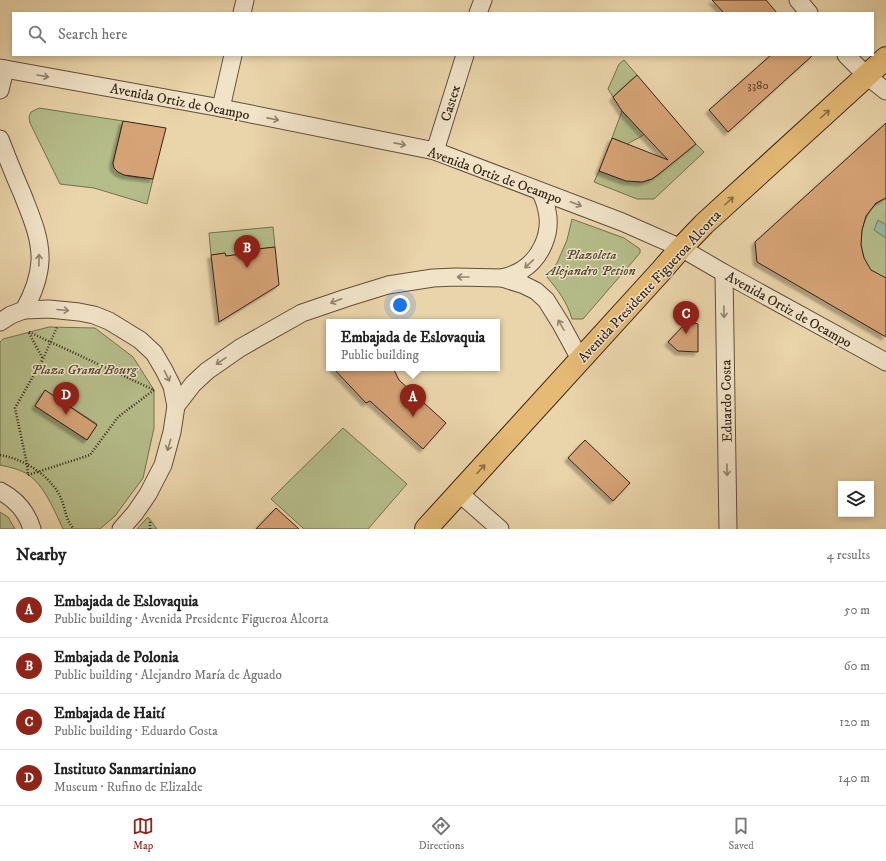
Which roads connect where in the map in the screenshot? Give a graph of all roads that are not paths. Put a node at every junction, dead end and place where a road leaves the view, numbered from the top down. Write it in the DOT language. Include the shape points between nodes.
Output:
graph roads {
  1 [pos="245,0"];
  2 [pos="482,0"];
  3 [pos="798,0"];
  4 [pos="242,12"];
  5 [pos="478,12"];
  6 [pos="808,12"];
  7 [pos="233,56"];
  8 [pos="465,56"];
  9 [pos="847,56"];
  10 [pos="886,58"];
  11 [pos="2,69"];
  12 [pos="867,76"];
  13 [pos="0,90"];
  14 [pos="886,91"];
  15 [pos="221,108"];
  16 [pos="0,139"];
  17 [pos="435,151"];
  18 [pos="540,191"];
  19 [pos="681,248"];
  20 [pos="724,273"];
  21 [pos="502,278"];
  22 [pos="24,310"];
  23 [pos="0,322"];
  24 [pos="580,359"];
  25 [pos="886,362"];
  26 [pos="176,406"];
  27 [pos="0,491"];
  28 [pos="460,493"];
  29 [pos="32,529"];
  30 [pos="121,529"];
  31 [pos="426,529"];
  32 [pos="500,529"];
  33 [pos="728,529"];
  1 -- 4 [label="street"];
  2 -- 5 [label="street"];
  3 -- 6 [label="street"];
  7 -- 15 [label="street"];
  8 -- 17 [label="street, Castex"];
  9 -- 12 [label="street"];
  10 -- 12 [label="main road, Avenida Presidente Figueroa Alcorta"];
  11 -- 13 [label="street"];
  11 -- 15 [label="street, Avenida Ortiz de Ocampo, one-way"];
  12 -- 14 [label="street"];
  19 -- 12 [label="main road, Avenida Presidente Figueroa Alcorta, one-way" via="704,224"];
  15 -- 17 [label="street, Avenida Ortiz de Ocampo, one-way"];
  22 -- 16 [label="street, one-way" via="37,280 40,260 38,240"];
  17 -- 18 [label="street, Avenida Ortiz de Ocampo"];
  18 -- 19 [label="street, Avenida Ortiz de Ocampo, one-way"];
  18 -- 21 [label="street, one-way" via="548,211 544,244 531,263 513,275"];
  19 -- 20 [label="street, Avenida Ortiz de Ocampo"];
  19 -- 24 [label="main road, Avenida Presidente Figueroa Alcorta"];
  20 -- 25 [label="street, Avenida Ortiz de Ocampo"];
  20 -- 33 [label="street, Eduardo Costa, one-way"];
  24 -- 21 [label="street, one-way" via="546,300 524,284"];
  21 -- 26 [label="street, one-way" via="433,278 388,285 302,313 240,348 207,371"];
  22 -- 23 [label="street"];
  22 -- 26 [label="street, one-way" via="79,312 109,320 140,340 154,353 172,386"];
  28 -- 24 [label="main road, Avenida Presidente Figueroa Alcorta, one-way"];
  26 -- 30 [label="street, one-way" via="163,465 148,494"];
  27 -- 29 [label="street" via="20,505"];
  28 -- 31 [label="main road, Avenida Presidente Figueroa Alcorta"];
  28 -- 32 [label="street"];
}
